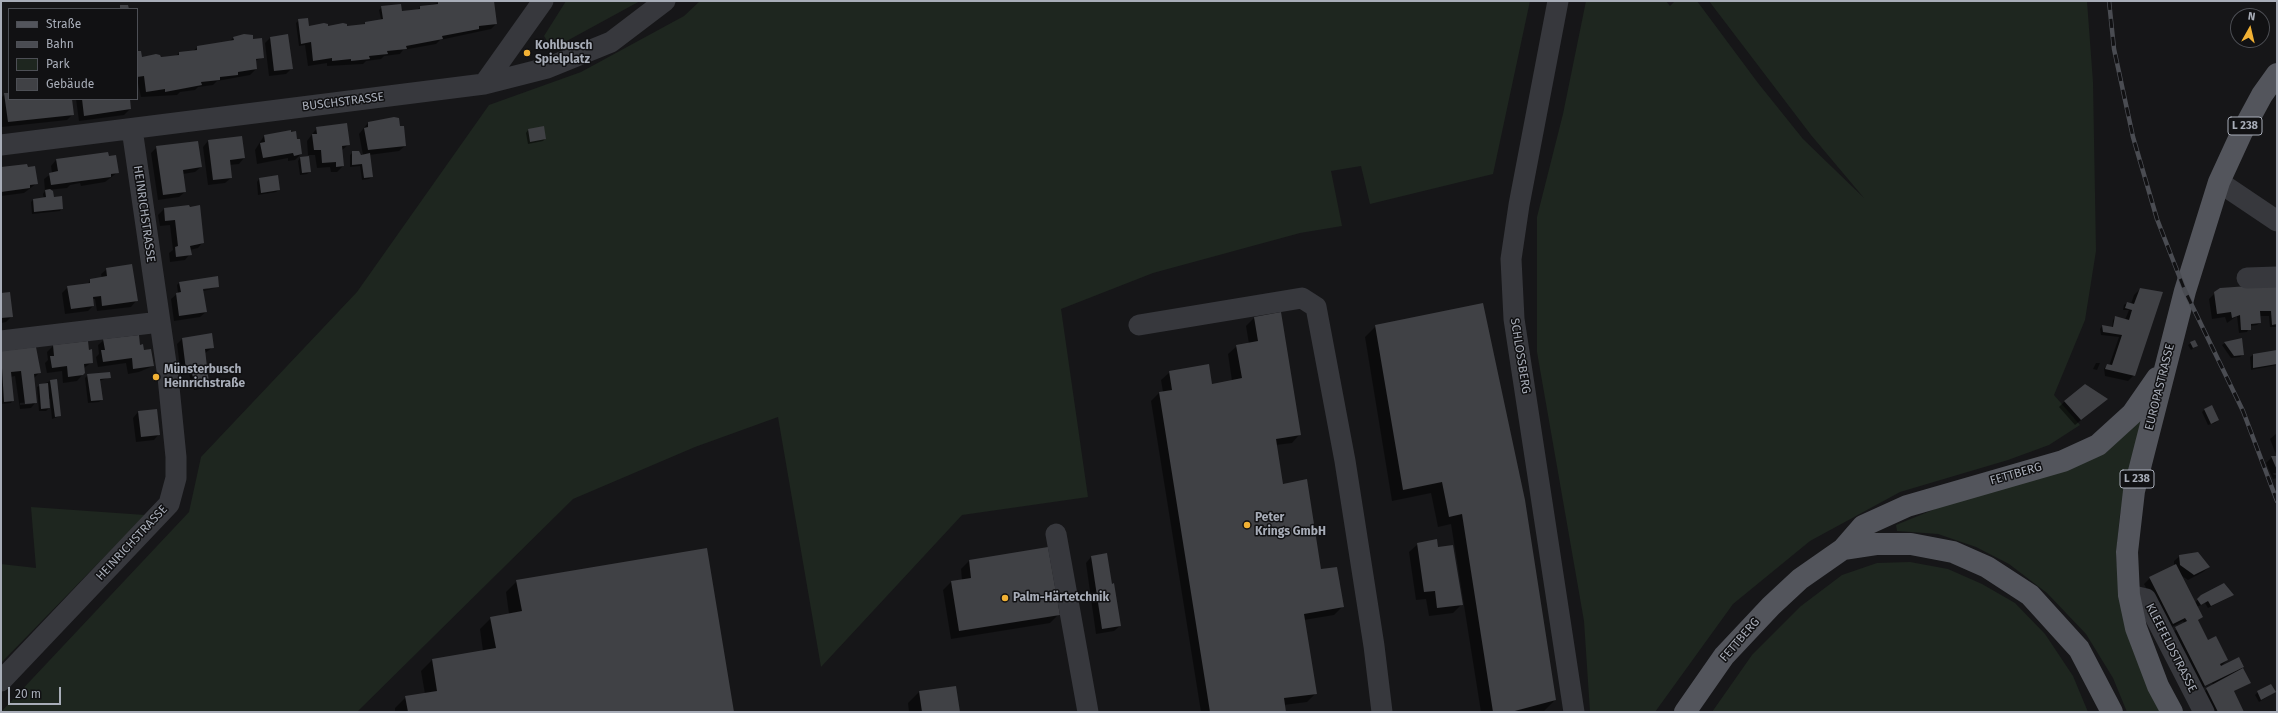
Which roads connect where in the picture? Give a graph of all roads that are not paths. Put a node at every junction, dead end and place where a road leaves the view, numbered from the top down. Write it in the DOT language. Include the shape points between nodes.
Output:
graph roads {
  1 [pos="543,1"];
  2 [pos="665,1"];
  3 [pos="1558,1"];
  4 [pos="2277,74"];
  5 [pos="484,84"];
  6 [pos="132,129"];
  7 [pos="1,145"];
  8 [pos="2219,182"];
  9 [pos="2277,221"];
  10 [pos="2277,277"];
  11 [pos="2247,278"];
  12 [pos="160,322"];
  13 [pos="1139,325"];
  14 [pos="1,341"];
  15 [pos="2165,365"];
  16 [pos="1056,534"];
  17 [pos="1843,549"];
  18 [pos="2129,595"];
  19 [pos="1,681"];
  20 [pos="1088,712"];
  21 [pos="1382,712"];
  22 [pos="1574,712"];
  23 [pos="1685,712"];
  24 [pos="2112,712"];
  25 [pos="2172,712"];
  26 [pos="2204,712"];
  1 -- 5 [label="street"];
  2 -- 5 [label="street, BUSCHSTRASSE" via="611,42 547,68"];
  3 -- 22 [label="street, SCHLOSSBERG" via="1511,259 1514,319"];
  4 -- 8 [label="main road, EUROPASTRASSE / L 238" via="2245,126"];
  5 -- 6 [label="street, BUSCHSTRASSE"];
  6 -- 7 [label="street, BUSCHSTRASSE"];
  6 -- 12 [label="street, HEINRICHSTRASSE"];
  8 -- 9 [label="street"];
  8 -- 15 [label="main road, EUROPASTRASSE / L 238"];
  10 -- 11 [label="street"];
  12 -- 14 [label="street"];
  12 -- 19 [label="street, HEINRICHSTRASSE" via="176,457 176,478 169,504"];
  13 -- 21 [label="street" via="1302,298 1316,307 1345,461"];
  15 -- 17 [label="main road, FETTBERG" via="2132,414 2098,445 2063,461 1907,506 1864,526"];
  15 -- 18 [label="main road, EUROPASTRASSE / L 238" via="2130,516 2127,552"];
  16 -- 20 [label="street"];
  17 -- 23 [label="main road, FETTBERG" via="1800,579 1770,606 1724,656"];
  17 -- 24 [label="main road, FETTBERG" via="1876,544 1911,544 1953,552 1987,567 2030,595 2080,649"];
  18 -- 25 [label="main road, EUROPASTRASSE / L 238" via="2136,628 2158,686"];
  18 -- 26 [label="street, KLEEFELDSTRASSE" via="2146,599"];
}
